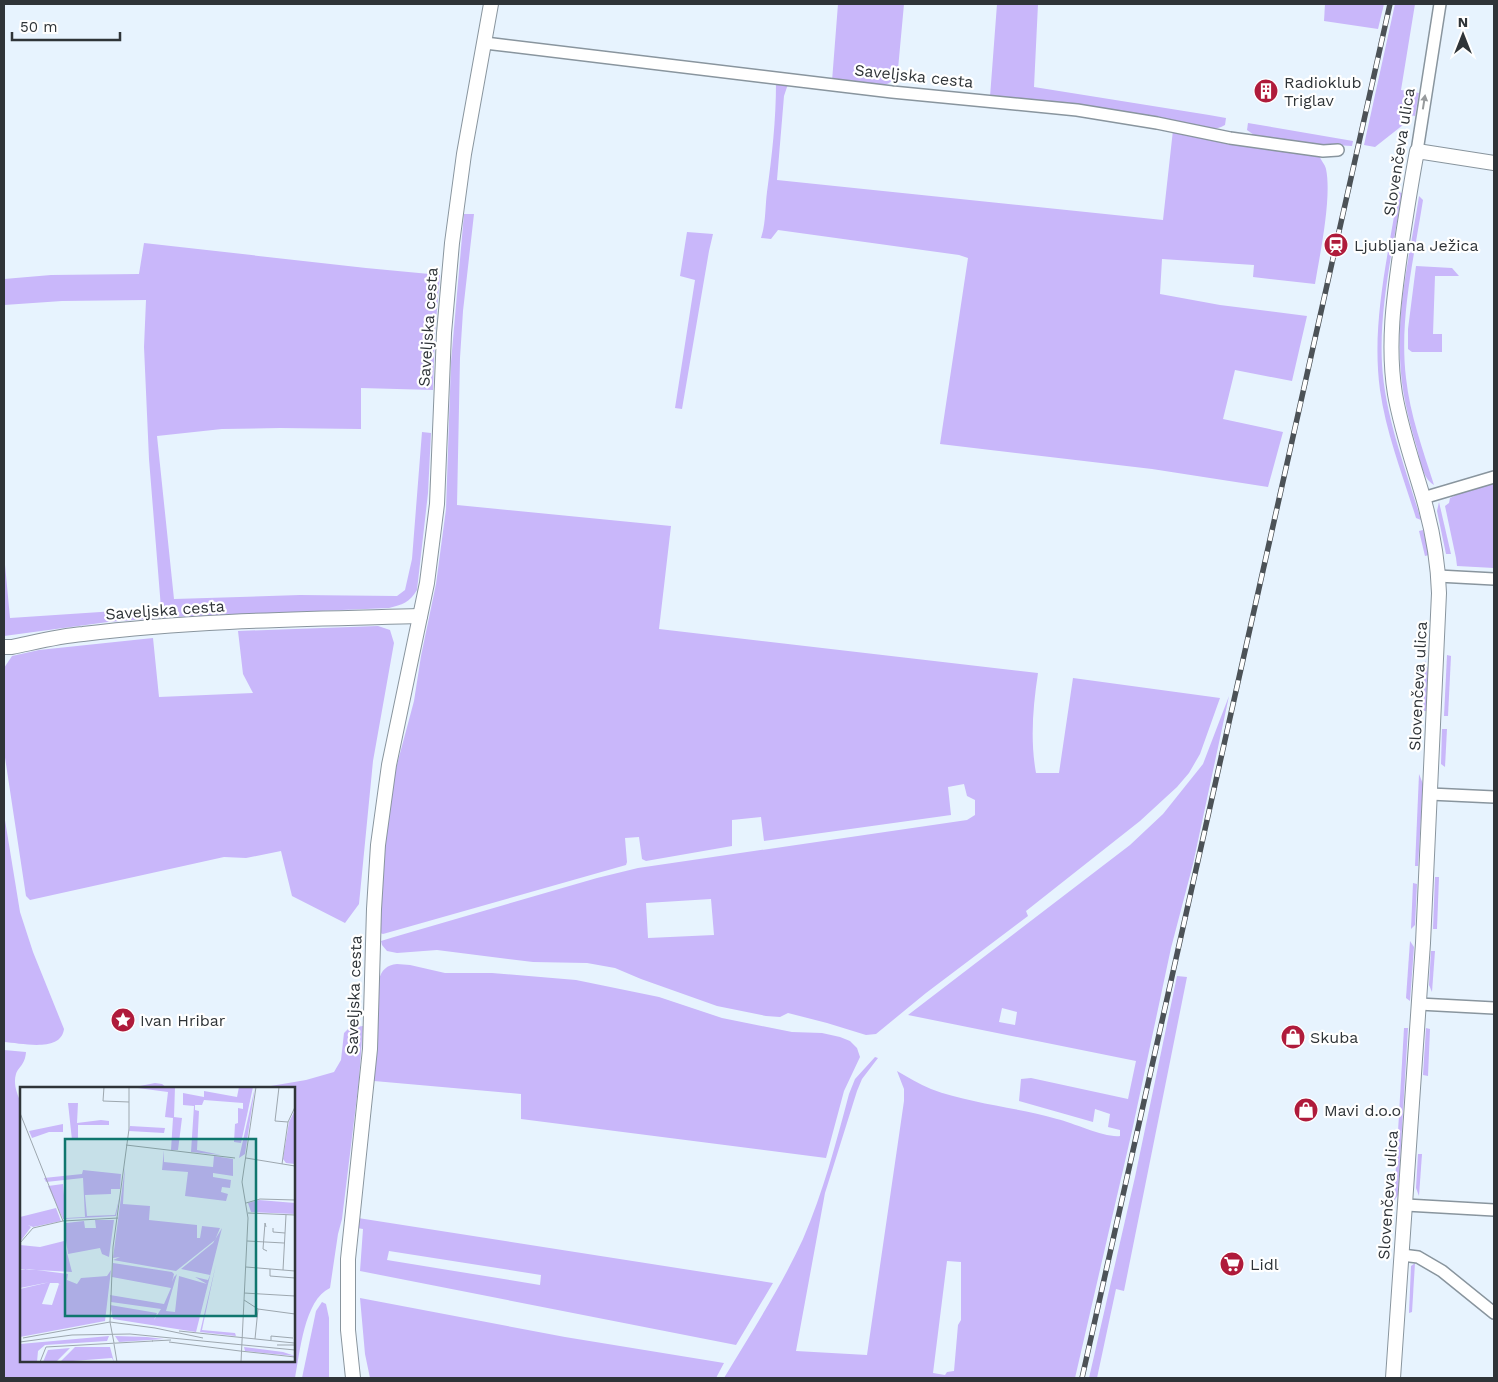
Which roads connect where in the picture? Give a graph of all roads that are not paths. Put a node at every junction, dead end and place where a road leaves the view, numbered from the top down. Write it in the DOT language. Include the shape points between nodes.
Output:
graph roads {
  1 [pos="491,4"];
  2 [pos="1440,4"];
  3 [pos="485,42"];
  4 [pos="1338,150"];
  5 [pos="1417,151"];
  6 [pos="1494,163"];
  7 [pos="1494,476"];
  8 [pos="1423,498"];
  9 [pos="1438,576"];
  10 [pos="1494,579"];
  11 [pos="420,616"];
  12 [pos="4,647"];
  13 [pos="1430,794"];
  14 [pos="1494,798"];
  15 [pos="1418,1004"];
  16 [pos="1494,1008"];
  17 [pos="1406,1205"];
  18 [pos="1494,1210"];
  19 [pos="1402,1255"];
  20 [pos="1494,1313"];
  21 [pos="353,1378"];
  22 [pos="1393,1378"];
  1 -- 3 [label="street, Saveljska cesta"];
  5 -- 2 [label="street, Slovenčeva ulica, one-way"];
  3 -- 4 [label="street, Saveljska cesta" via="836,86 1077,110 1230,138 1323,151"];
  3 -- 11 [label="street, Saveljska cesta" via="452,242 444,333 437,504"];
  5 -- 6 [label="street"];
  5 -- 8 [label="street, Slovenčeva ulica" via="1395,288 1391,352 1399,411"];
  7 -- 8 [label="street"];
  8 -- 9 [label="street, Slovenčeva ulica" via="1432,531"];
  9 -- 10 [label="street"];
  9 -- 13 [label="street, Slovenčeva ulica" via="1439,619"];
  11 -- 12 [label="street, Saveljska cesta" via="175,625 82,634"];
  11 -- 21 [label="street, Saveljska cesta" via="389,765 378,844 370,1049 348,1259 348,1330"];
  13 -- 14 [label="street"];
  13 -- 15 [label="street, Slovenčeva ulica"];
  15 -- 16 [label="street"];
  15 -- 17 [label="street, Slovenčeva ulica"];
  17 -- 18 [label="street"];
  17 -- 19 [label="street, Slovenčeva ulica"];
  19 -- 20 [label="street" via="1418,1257 1442,1271"];
  19 -- 22 [label="street, Slovenčeva ulica"];
}
